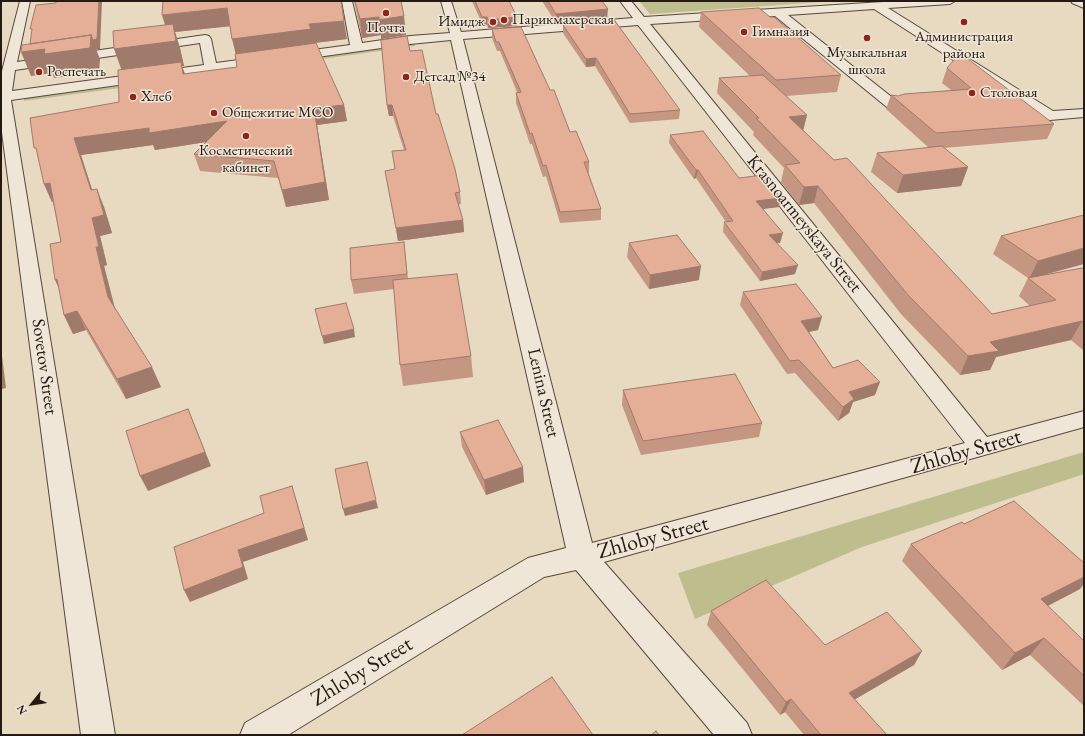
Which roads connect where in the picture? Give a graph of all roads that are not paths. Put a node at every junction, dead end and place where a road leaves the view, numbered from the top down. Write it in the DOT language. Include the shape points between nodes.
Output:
graph roads {
  1 [pos="26,1"];
  2 [pos="347,1"];
  3 [pos="446,1"];
  4 [pos="625,1"];
  5 [pos="950,1"];
  6 [pos="1076,1"];
  7 [pos="1084,5"];
  8 [pos="877,6"];
  9 [pos="777,12"];
  10 [pos="641,21"];
  11 [pos="457,38"];
  12 [pos="357,48"];
  13 [pos="9,67"];
  14 [pos="211,68"];
  15 [pos="3,101"];
  16 [pos="893,105"];
  17 [pos="1084,113"];
  18 [pos="1084,419"];
  19 [pos="982,447"];
  20 [pos="582,557"];
  21 [pos="98,735"];
  22 [pos="256,735"];
  23 [pos="735,735"];
  1 -- 13 [label="street, Sovetov Street"];
  2 -- 12 [label="street"];
  3 -- 11 [label="street, Lenina Street"];
  4 -- 10 [label="street, Krasnoarmeyskaya Street"];
  5 -- 8 [label="street"];
  6 -- 7 [label="street"];
  8 -- 9 [label="street"];
  8 -- 17 [label="street" via="1050,116"];
  9 -- 10 [label="street"];
  9 -- 16 [label="street"];
  10 -- 11 [label="street"];
  10 -- 19 [label="street, Krasnoarmeyskaya Street"];
  11 -- 12 [label="street" via="410,40"];
  11 -- 15 [label="street" via="416,48"];
  11 -- 20 [label="street, Lenina Street"];
  12 -- 14 [label="street"];
  13 -- 14 [label="street" via="205,39"];
  13 -- 15 [label="street, Sovetov Street"];
  14 -- 15 [label="street"];
  15 -- 21 [label="street, Sovetov Street"];
  18 -- 19 [label="street, Zhloby Street"];
  19 -- 20 [label="street, Zhloby Street"];
  20 -- 22 [label="street, Zhloby Street" via="538,566"];
  20 -- 23 [label="street, Lenina Street"];
}
